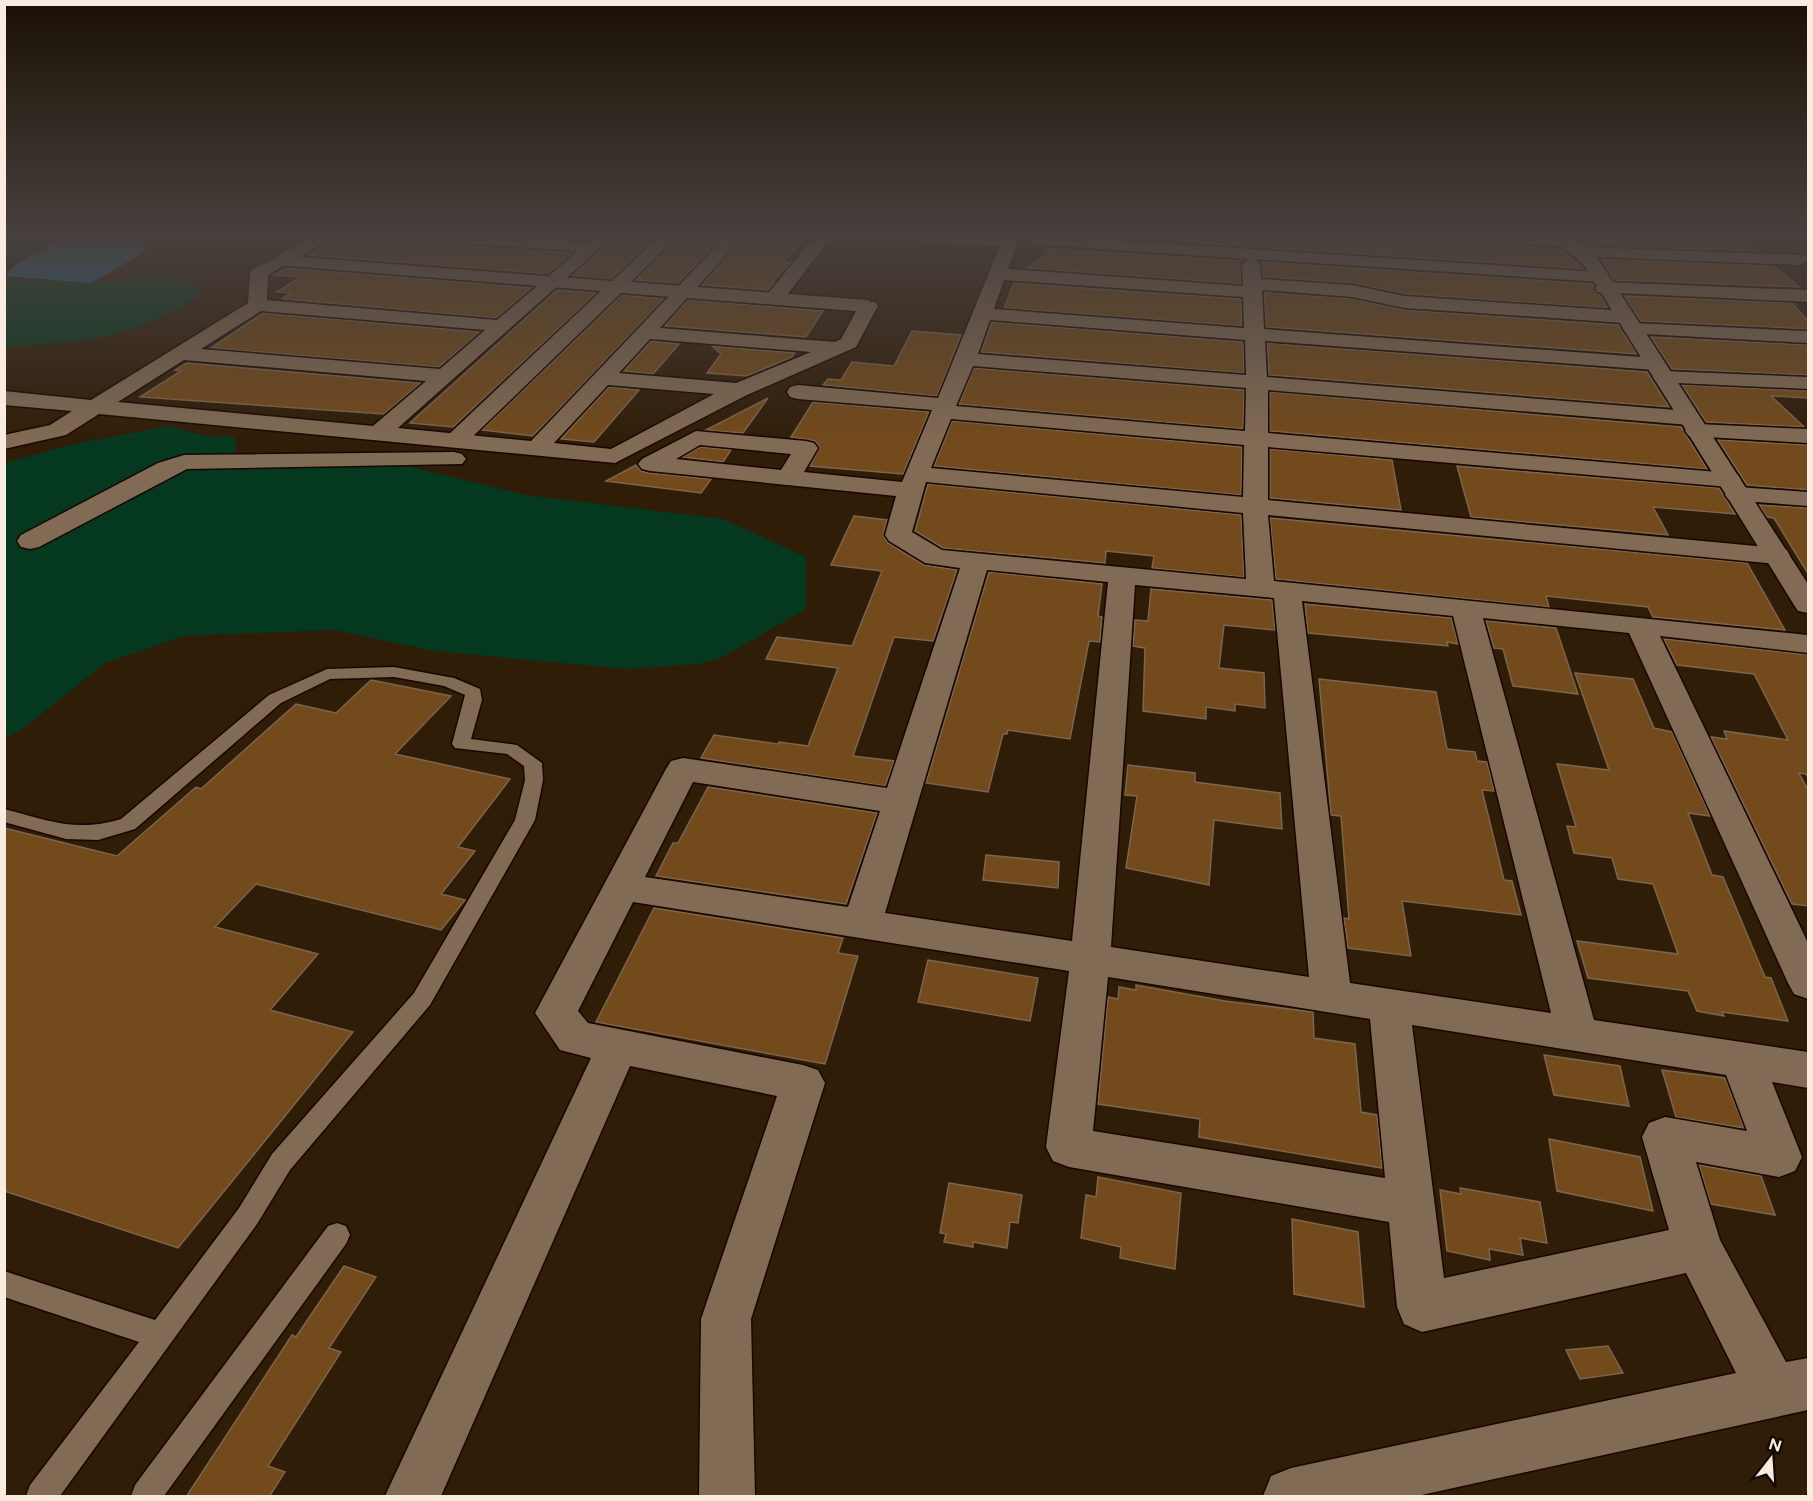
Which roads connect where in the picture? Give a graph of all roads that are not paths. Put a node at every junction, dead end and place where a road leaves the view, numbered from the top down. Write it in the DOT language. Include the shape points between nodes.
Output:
graph roads {
  1 [pos="529,303"];
  2 [pos="598,303"];
  3 [pos="673,303"];
  4 [pos="828,303"];
  5 [pos="986,303"];
  6 [pos="1253,303"];
  7 [pos="1416,303"];
  8 [pos="1616,303"];
  9 [pos="257,305"];
  10 [pos="982,314"];
  11 [pos="1629,323"];
  12 [pos="502,326"];
  13 [pos="645,333"];
  14 [pos="1254,334"];
  15 [pos="1809,337"];
  16 [pos="838,348"];
  17 [pos="179,353"];
  18 [pos="965,359"];
  19 [pos="1660,371"];
  20 [pos="444,376"];
  21 [pos="603,378"];
  22 [pos="1257,383"];
  23 [pos="1809,383"];
  24 [pos="739,390"];
  25 [pos="798,392"];
  26 [pos="4,398"];
  27 [pos="95,408"];
  28 [pos="945,408"];
  29 [pos="1694,424"];
  30 [pos="380,432"];
  31 [pos="1809,436"];
  32 [pos="454,441"];
  33 [pos="1257,441"];
  34 [pos="4,442"];
  35 [pos="536,449"];
  36 [pos="615,456"];
  37 [pos="788,478"];
  38 [pos="914,482"];
  39 [pos="1734,487"];
  40 [pos="1809,499"];
  41 [pos="1255,508"];
  42 [pos="30,541"];
  43 [pos="1777,556"];
  44 [pos="976,560"];
  45 [pos="1122,575"];
  46 [pos="1274,590"];
  47 [pos="1809,605"];
  48 [pos="1466,609"];
  49 [pos="1640,626"];
  50 [pos="1809,644"];
  51 [pos="900,802"];
  52 [pos="4,815"];
  53 [pos="623,887"];
  54 [pos="862,924"];
  55 [pos="1090,960"];
  56 [pos="1809,983"];
  57 [pos="1331,996"];
  58 [pos="1389,1005"];
  59 [pos="1576,1034"];
  60 [pos="618,1046"];
  61 [pos="1742,1060"];
  62 [pos="1809,1070"];
  63 [pos="1410,1204"];
  64 [pos="337,1235"];
  65 [pos="1698,1247"];
  66 [pos="4,1284"];
  67 [pos="161,1336"];
  68 [pos="1791,1387"];
  69 [pos="41,1497"];
  70 [pos="146,1497"];
  71 [pos="413,1497"];
  72 [pos="727,1497"];
  73 [pos="1291,1497"];
  1 -- 12 [label="street"];
  2 -- 32 [label="street"];
  3 -- 13 [label="street"];
  4 -- 16 [label="street" via="868,306 849,343"];
  5 -- 10 [label="street"];
  6 -- 14 [label="street"];
  7 -- 11 [label="street"];
  8 -- 11 [label="street"];
  9 -- 12 [label="street"];
  9 -- 17 [label="street"];
  10 -- 14 [label="street"];
  10 -- 18 [label="street"];
  11 -- 15 [label="street"];
  11 -- 19 [label="street"];
  12 -- 20 [label="street"];
  13 -- 16 [label="street"];
  13 -- 21 [label="street"];
  14 -- 19 [label="street"];
  14 -- 22 [label="street"];
  16 -- 24 [label="street"];
  17 -- 20 [label="street"];
  17 -- 27 [label="street"];
  18 -- 22 [label="street"];
  18 -- 28 [label="street"];
  19 -- 23 [label="street"];
  19 -- 29 [label="street"];
  20 -- 30 [label="street"];
  21 -- 24 [label="street"];
  21 -- 35 [label="street"];
  22 -- 29 [label="street"];
  22 -- 33 [label="street"];
  24 -- 36 [label="street"];
  25 -- 28 [label="street"];
  26 -- 27 [label="street"];
  27 -- 30 [label="street"];
  27 -- 34 [label="street" via="58,430"];
  28 -- 33 [label="street"];
  28 -- 38 [label="street"];
  29 -- 31 [label="street"];
  29 -- 39 [label="street"];
  30 -- 32 [label="street"];
  32 -- 35 [label="street"];
  33 -- 39 [label="street"];
  33 -- 41 [label="street"];
  35 -- 36 [label="street"];
  36 -- 42 [label="street" via="602,466 483,459 184,462"];
  37 -- 37 [label="street" via="662,465 650,464 696,438 806,448"];
  37 -- 38 [label="street"];
  38 -- 41 [label="street"];
  38 -- 44 [label="street" via="898,535 935,557"];
  39 -- 40 [label="street"];
  39 -- 43 [label="street"];
  41 -- 43 [label="street"];
  41 -- 46 [label="street"];
  43 -- 47 [label="street"];
  44 -- 45 [label="street"];
  44 -- 51 [label="street"];
  45 -- 46 [label="street"];
  45 -- 55 [label="street"];
  46 -- 48 [label="street"];
  46 -- 57 [label="street"];
  48 -- 49 [label="street"];
  48 -- 59 [label="street"];
  49 -- 50 [label="street"];
  49 -- 56 [label="street"];
  51 -- 53 [label="street" via="683,769"];
  51 -- 54 [label="street"];
  52 -- 67 [label="lane" via="66,832 98,833 128,824 275,699 327,675 394,672 448,682 474,693 461,744 511,749 533,763 534,780 525,820 422,999 281,1162 248,1216"];
  53 -- 54 [label="street"];
  53 -- 60 [label="street" via="556,1013 575,1038"];
  54 -- 55 [label="street"];
  55 -- 57 [label="street"];
  55 -- 63 [label="street" via="1069,1147"];
  57 -- 58 [label="street"];
  58 -- 59 [label="street"];
  58 -- 63 [label="street"];
  59 -- 61 [label="street"];
  60 -- 71 [label="street"];
  60 -- 72 [label="street" via="804,1083 726,1318"];
  61 -- 62 [label="street"];
  61 -- 65 [label="street" via="1779,1157 1665,1137"];
  63 -- 65 [label="street" via="1422,1306"];
  64 -- 70 [label="lane"];
  65 -- 68 [label="street"];
  66 -- 67 [label="lane"];
  67 -- 69 [label="lane"];
  68 -- 73 [label="street"];
}
